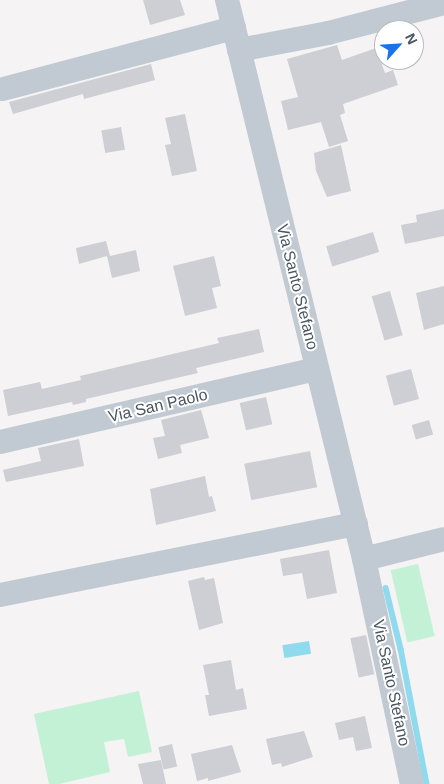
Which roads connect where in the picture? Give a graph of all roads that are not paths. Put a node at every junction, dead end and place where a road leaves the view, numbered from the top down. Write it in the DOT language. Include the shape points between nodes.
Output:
graph roads {
  1 [pos="227,0"];
  2 [pos="444,3"];
  3 [pos="236,39"];
  4 [pos="3,89"];
  5 [pos="317,369"];
  6 [pos="0,442"];
  7 [pos="356,524"];
  8 [pos="444,539"];
  9 [pos="364,559"];
  10 [pos="0,595"];
  11 [pos="406,783"];
  1 -- 3 [label="street, Via Santo Stefano"];
  2 -- 3 [label="street" via="328,33"];
  3 -- 4 [label="street"];
  3 -- 5 [label="street, Via Santo Stefano"];
  5 -- 6 [label="street, Via San Paolo"];
  5 -- 7 [label="street, Via Santo Stefano"];
  7 -- 9 [label="street, Via Santo Stefano"];
  7 -- 10 [label="street"];
  8 -- 9 [label="street"];
  9 -- 11 [label="street, Via Santo Stefano"];
}
